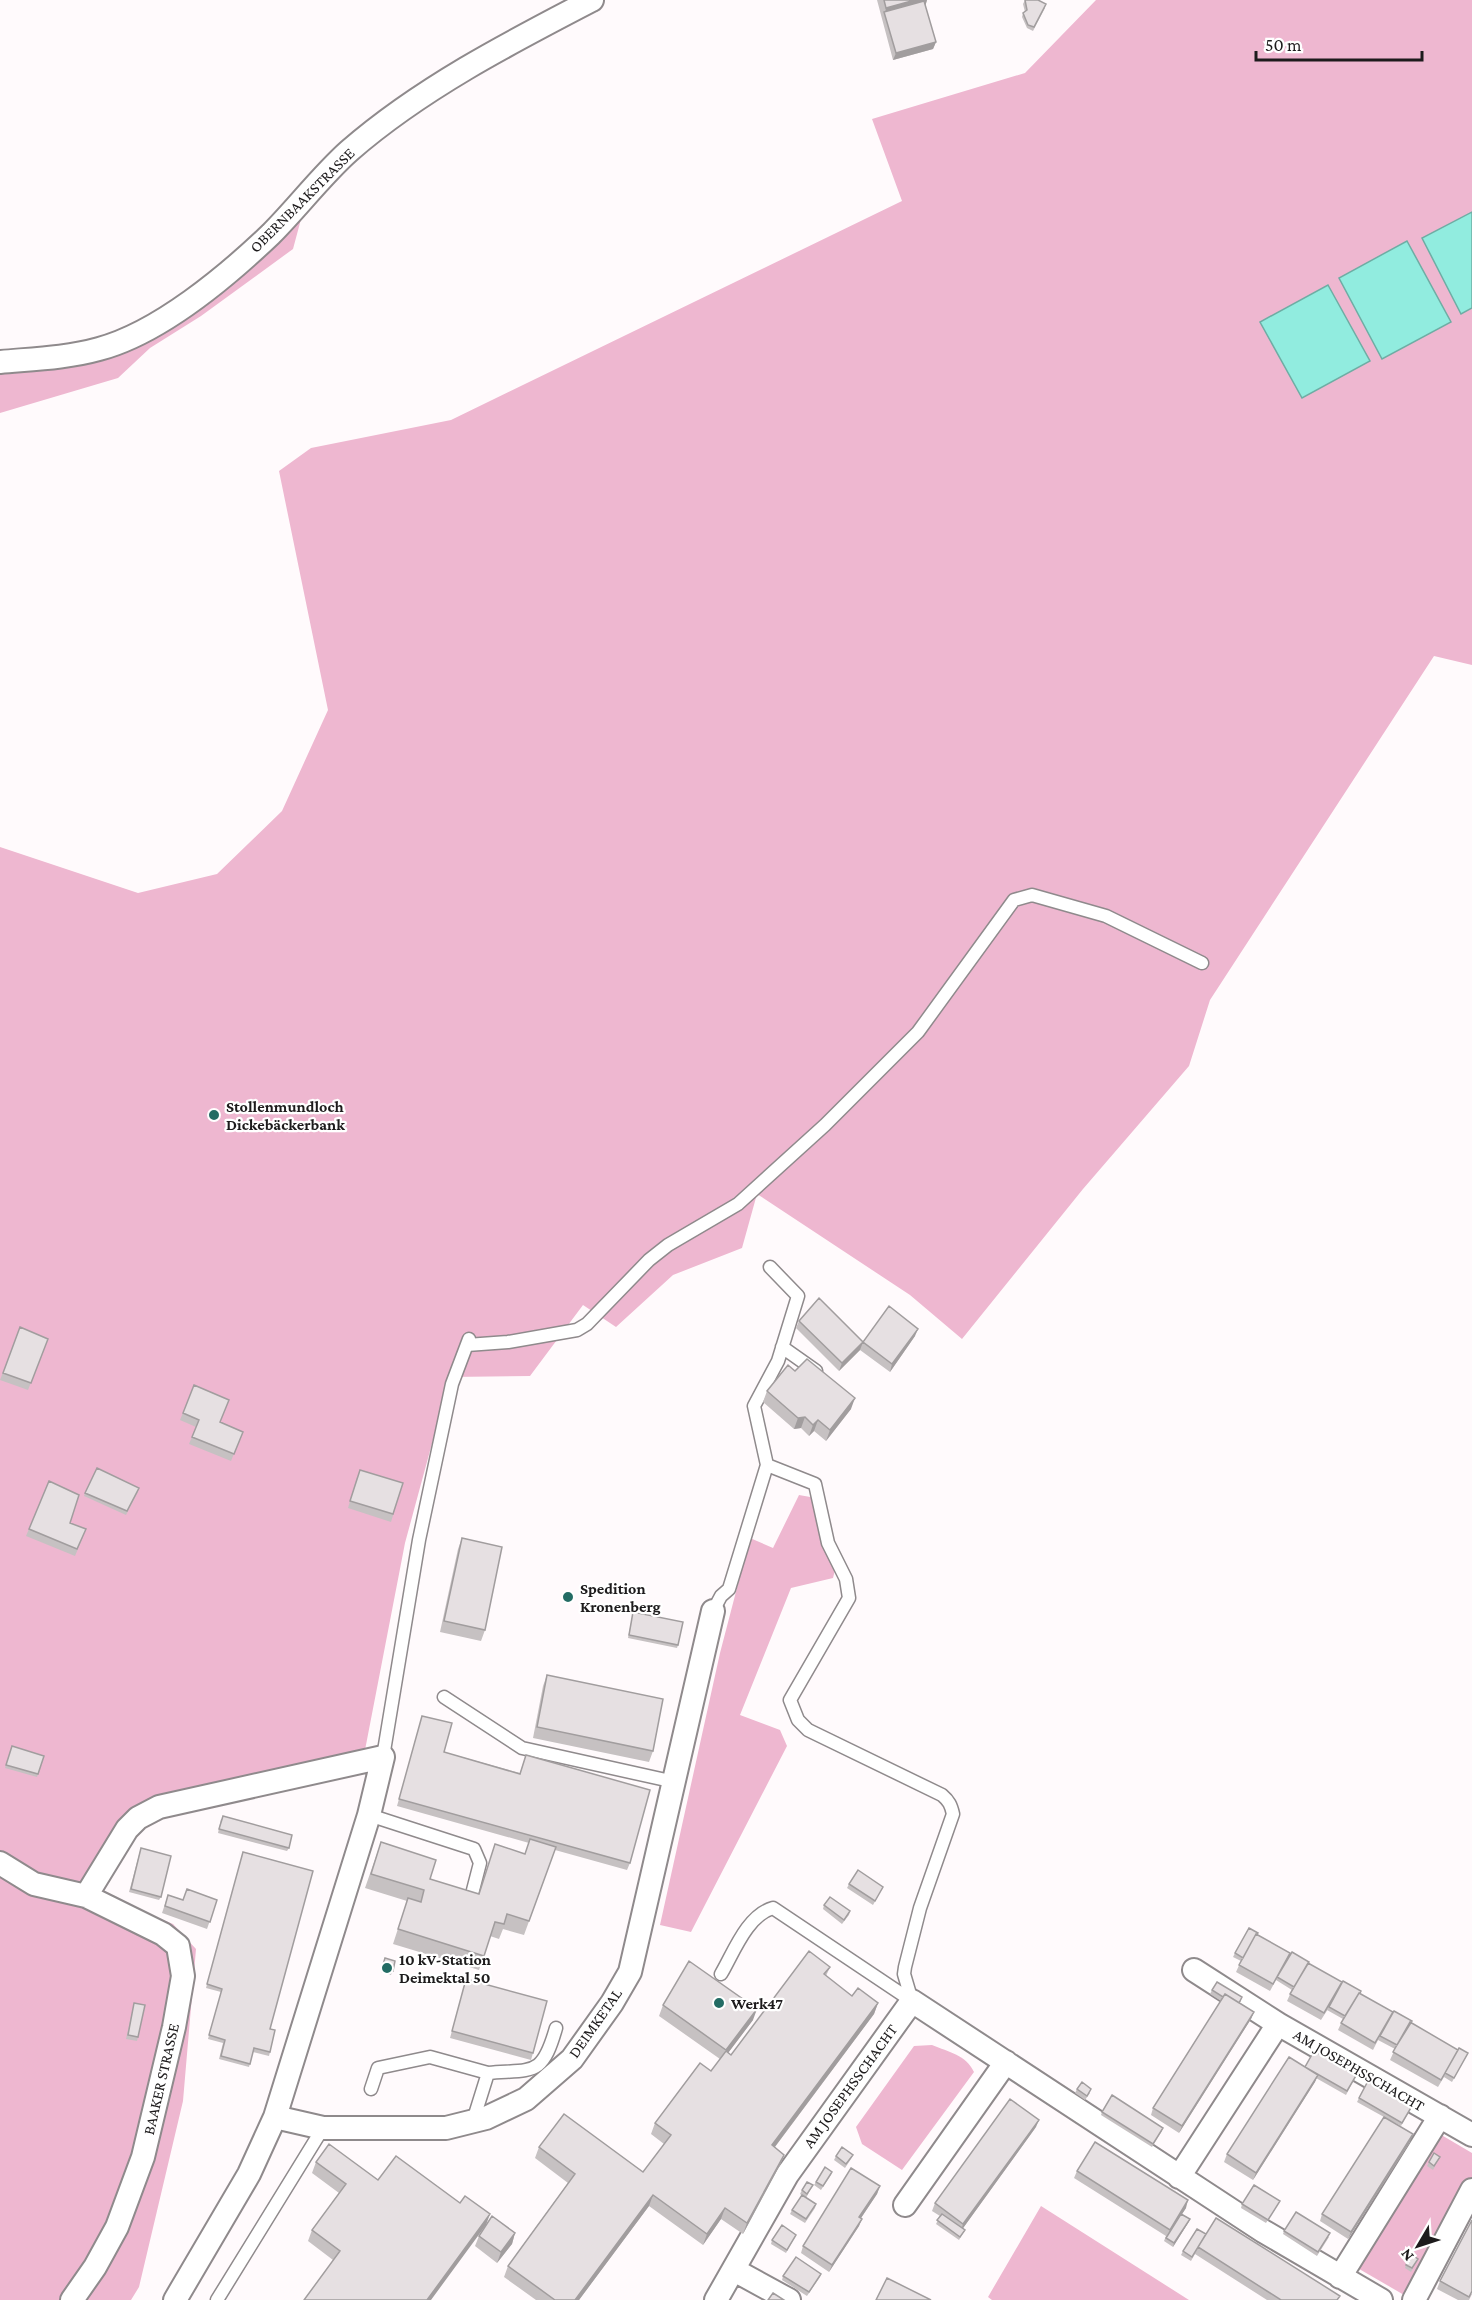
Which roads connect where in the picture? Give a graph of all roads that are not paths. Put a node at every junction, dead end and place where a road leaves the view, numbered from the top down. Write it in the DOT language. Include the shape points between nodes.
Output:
graph roads {
  1 [pos="592,0"];
  2 [pos="0,362"];
  3 [pos="1202,963"];
  4 [pos="770,1267"];
  5 [pos="782,1347"];
  6 [pos="828,1379"];
  7 [pos="767,1465"];
  8 [pos="714,1611"];
  9 [pos="444,1697"];
  10 [pos="383,1757"];
  11 [pos="675,1782"];
  12 [pos="369,1815"];
  13 [pos="468,1845"];
  14 [pos="491,1852"];
  15 [pos="0,1863"];
  16 [pos="472,1894"];
  17 [pos="86,1896"];
  18 [pos="1194,1970"];
  19 [pos="721,1974"];
  20 [pos="912,2001"];
  21 [pos="1278,2024"];
  22 [pos="556,2028"];
  23 [pos="1006,2062"];
  24 [pos="488,2073"];
  25 [pos="371,2089"];
  26 [pos="275,2116"];
  27 [pos="1440,2116"];
  28 [pos="473,2121"];
  29 [pos="323,2128"];
  30 [pos="1472,2135"];
  31 [pos="1179,2177"];
  32 [pos="1472,2190"];
  33 [pos="905,2205"];
  34 [pos="735,2270"];
  35 [pos="1340,2277"];
  36 [pos="72,2300"];
  37 [pos="175,2300"];
  38 [pos="217,2300"];
  39 [pos="716,2300"];
  40 [pos="789,2300"];
  41 [pos="1381,2300"];
  42 [pos="1414,2300"];
  1 -- 2 [label="street, OBERNBAAKSTRASSE" via="489,56 378,128 348,152 271,233 202,294 175,312 101,349"];
  3 -- 10 [label="lane" via="1106,915 1032,895 1014,900 918,1032 738,1204 668,1245 578,1330 508,1342 469,1341 452,1384 419,1540"];
  4 -- 5 [label="lane" via="798,1296"];
  5 -- 6 [label="lane"];
  5 -- 7 [label="lane" via="754,1406"];
  7 -- 8 [label="lane" via="729,1589"];
  7 -- 20 [label="lane" via="815,1484 828,1543 848,1586 849,1598 790,1700 798,1720 808,1730 942,1795 952,1808 905,1967"];
  8 -- 11 [label="street, DEIMKETAL"];
  9 -- 11 [label="lane" via="522,1748"];
  10 -- 12 [label="street"];
  10 -- 17 [label="street" via="159,1807 127,1829"];
  11 -- 28 [label="street, DEIMKETAL" via="630,1972 612,2003 572,2059 526,2099"];
  12 -- 13 [label="lane"];
  12 -- 26 [label="street"];
  13 -- 14 [label="lane"];
  13 -- 16 [label="lane" via="477,1853 480,1863"];
  15 -- 17 [label="street, BAAKER STRASSE" via="34,1884"];
  17 -- 36 [label="street, BAAKER STRASSE" via="163,1934 178,1946 183,1976 143,2157 117,2227"];
  18 -- 21 [label="street, AM JOSEPHSSCHACHT"];
  19 -- 20 [label="lane" via="750,1924 773,1908"];
  20 -- 23 [label="street"];
  20 -- 34 [label="street, AM JOSEPHSSCHACHT" via="788,2175"];
  21 -- 27 [label="street, AM JOSEPHSSCHACHT"];
  21 -- 31 [label="street, AM JOSEPHSSCHACHT"];
  22 -- 24 [label="lane" via="548,2058 533,2069"];
  23 -- 31 [label="street"];
  23 -- 33 [label="street"];
  24 -- 25 [label="lane" via="430,2057 378,2068"];
  24 -- 28 [label="lane"];
  26 -- 29 [label="street, DEIMKETAL"];
  26 -- 37 [label="street" via="249,2174"];
  27 -- 30 [label="street, AM JOSEPHSSCHACHT"];
  27 -- 35 [label="street, AM JOSEPHSSCHACHT"];
  28 -- 29 [label="street, DEIMKETAL" via="446,2128"];
  29 -- 38 [label="lane"];
  31 -- 35 [label="street"];
  32 -- 42 [label="street"];
  34 -- 39 [label="street, AM JOSEPHSSCHACHT"];
  34 -- 40 [label="street"];
  35 -- 41 [label="street"];
}
